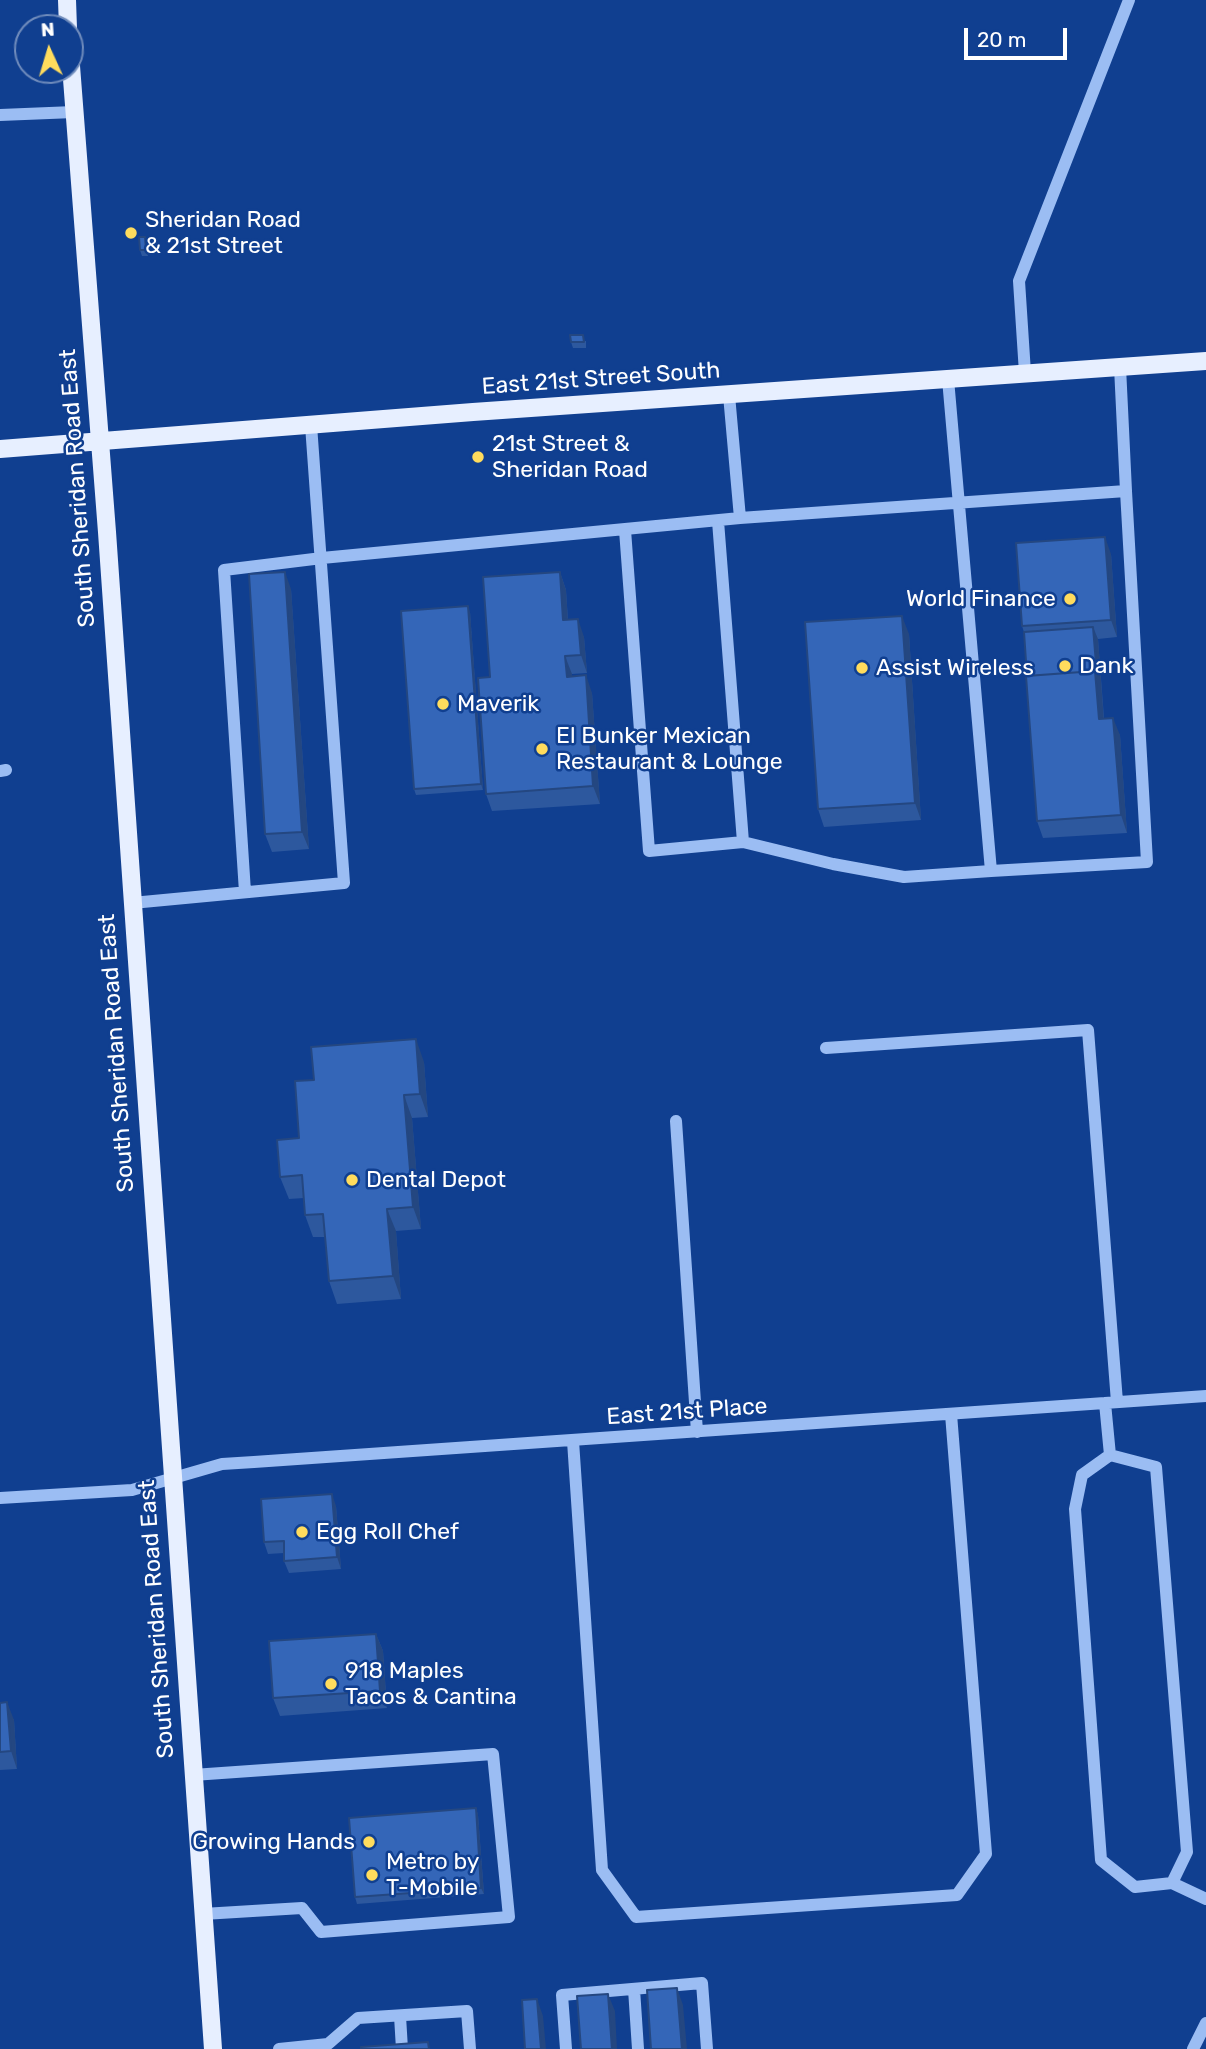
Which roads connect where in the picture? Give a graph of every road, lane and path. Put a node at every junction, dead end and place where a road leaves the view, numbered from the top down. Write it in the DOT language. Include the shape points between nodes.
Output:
graph roads {
  1 [pos="1129,0"];
  2 [pos="72,84"];
  3 [pos="74,113"];
  4 [pos="0,115"];
  5 [pos="1206,361"];
  6 [pos="1121,367"];
  7 [pos="1025,373"];
  8 [pos="948,379"];
  9 [pos="729,395"];
  10 [pos="311,425"];
  11 [pos="99,442"];
  12 [pos="0,449"];
  13 [pos="1126,491"];
  14 [pos="958,504"];
  15 [pos="740,519"];
  16 [pos="718,521"];
  17 [pos="625,530"];
  18 [pos="322,558"];
  19 [pos="743,842"];
  20 [pos="991,871"];
  21 [pos="245,892"];
  22 [pos="132,903"];
  23 [pos="826,1048"];
  24 [pos="676,1121"];
  25 [pos="1206,1396"];
  26 [pos="1111,1403"];
  27 [pos="951,1414"];
  28 [pos="697,1432"];
  29 [pos="573,1441"];
  30 [pos="1110,1455"];
  31 [pos="172,1479"];
  32 [pos="0,1498"];
  33 [pos="193,1775"];
  34 [pos="1172,1883"];
  35 [pos="1206,1899"];
  36 [pos="203,1914"];
  37 [pos="634,1989"];
  38 [pos="400,2016"];
  39 [pos="1206,2023"];
  40 [pos="328,2047"];
  41 [pos="213,2049"];
  42 [pos="279,2049"];
  43 [pos="402,2049"];
  44 [pos="470,2049"];
  45 [pos="566,2049"];
  46 [pos="638,2049"];
  47 [pos="707,2049"];
  48 [pos="1193,2049"];
  1 -- 7 [label="street" via="1018,281"];
  2 -- 3 [label="main road, South Sheridan Road East"];
  3 -- 4 [label="street"];
  3 -- 11 [label="main road, South Sheridan Road East"];
  5 -- 6 [label="main road, East 21st Street South"];
  6 -- 7 [label="main road, East 21st Street South"];
  6 -- 13 [label="street"];
  7 -- 8 [label="main road, East 21st Street South"];
  8 -- 9 [label="main road, East 21st Street South"];
  8 -- 14 [label="street"];
  9 -- 10 [label="main road, East 21st Street South"];
  9 -- 15 [label="street"];
  10 -- 11 [label="main road, East 21st Street South"];
  10 -- 18 [label="street"];
  11 -- 12 [label="main road, East 21st Street South"];
  11 -- 22 [label="main road, South Sheridan Road East"];
  13 -- 14 [label="street"];
  13 -- 20 [label="street" via="1147,862"];
  14 -- 15 [label="street"];
  14 -- 20 [label="street"];
  15 -- 16 [label="street"];
  16 -- 17 [label="street"];
  16 -- 19 [label="street"];
  17 -- 18 [label="street"];
  17 -- 19 [label="street" via="649,850"];
  18 -- 21 [label="street" via="224,570"];
  18 -- 21 [label="street" via="344,883"];
  19 -- 20 [label="street" via="904,877"];
  21 -- 22 [label="street"];
  22 -- 31 [label="main road, South Sheridan Road East"];
  23 -- 26 [label="street" via="1088,1030"];
  24 -- 28 [label="street"];
  25 -- 26 [label="street, East 21st Place"];
  26 -- 27 [label="street, East 21st Place"];
  26 -- 30 [label="street"];
  27 -- 28 [label="street, East 21st Place"];
  27 -- 29 [label="street" via="986,1854 957,1895 943,1896 636,1917 602,1870"];
  28 -- 29 [label="street, East 21st Place"];
  29 -- 31 [label="street, East 21st Place" via="222,1464"];
  30 -- 34 [label="street" via="1156,1466 1187,1852"];
  30 -- 34 [label="street" via="1082,1475 1075,1509 1101,1860 1135,1887"];
  31 -- 32 [label="street, East 21st Place" via="132,1490"];
  31 -- 33 [label="main road, South Sheridan Road East"];
  33 -- 36 [label="main road, South Sheridan Road East"];
  33 -- 36 [label="street" via="494,1754 509,1917 321,1932 302,1908"];
  34 -- 35 [label="street"];
  36 -- 41 [label="main road, South Sheridan Road East"];
  37 -- 45 [label="street" via="562,1995"];
  37 -- 46 [label="street"];
  37 -- 47 [label="street" via="702,1983"];
  38 -- 40 [label="street" via="358,2018"];
  38 -- 43 [label="street"];
  38 -- 44 [label="street" via="467,2011"];
  39 -- 48 [label="street"];
  40 -- 42 [label="street"];
}
